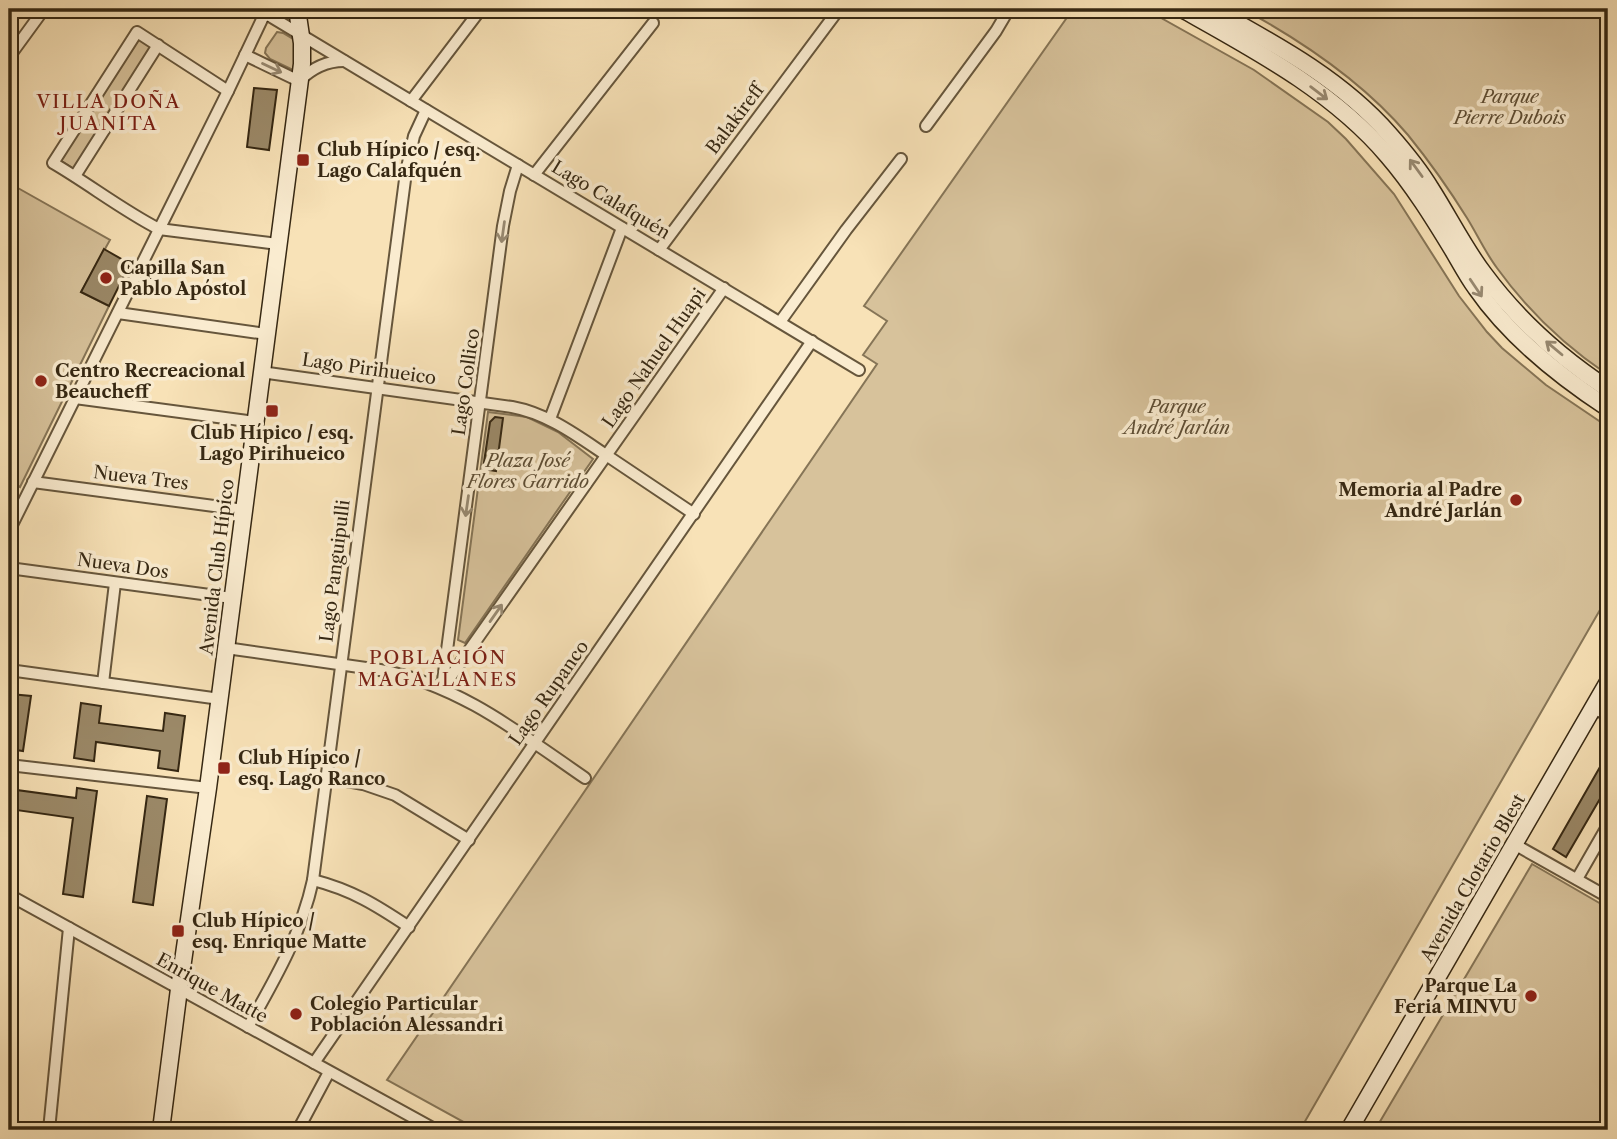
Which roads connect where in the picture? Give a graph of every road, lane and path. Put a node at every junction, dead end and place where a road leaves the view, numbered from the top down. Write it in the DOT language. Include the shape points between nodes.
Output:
graph roads {
  1 [pos="44,9"];
  2 [pos="297,9"];
  3 [pos="481,9"];
  4 [pos="839,9"];
  5 [pos="1009,9"];
  6 [pos="1182,9"];
  7 [pos="1212,9"];
  8 [pos="264,10"];
  9 [pos="653,23"];
  10 [pos="301,35"];
  11 [pos="158,45"];
  12 [pos="245,55"];
  13 [pos="9,57"];
  14 [pos="344,61"];
  15 [pos="299,81"];
  16 [pos="228,91"];
  17 [pos="411,101"];
  18 [pos="426,110"];
  19 [pos="926,126"];
  20 [pos="901,159"];
  21 [pos="518,165"];
  22 [pos="534,175"];
  23 [pos="75,176"];
  24 [pos="622,228"];
  25 [pos="159,229"];
  26 [pos="278,244"];
  27 [pos="659,250"];
  28 [pos="724,288"];
  29 [pos="118,313"];
  30 [pos="780,322"];
  31 [pos="266,334"];
  32 [pos="812,341"];
  33 [pos="859,370"];
  34 [pos="261,372"];
  35 [pos="377,388"];
  36 [pos="1608,389"];
  37 [pos="75,398"];
  38 [pos="481,402"];
  39 [pos="1608,408"];
  40 [pos="550,419"];
  41 [pos="255,422"];
  42 [pos="607,455"];
  43 [pos="33,482"];
  44 [pos="244,510"];
  45 [pos="694,514"];
  46 [pos="9,531"];
  47 [pos="9,568"];
  48 [pos="115,583"];
  49 [pos="232,598"];
  50 [pos="226,648"];
  51 [pos="341,663"];
  52 [pos="9,670"];
  53 [pos="1608,682"];
  54 [pos="103,683"];
  55 [pos="442,688"];
  56 [pos="220,699"];
  57 [pos="1594,708"];
  58 [pos="1608,716"];
  59 [pos="536,744"];
  60 [pos="9,765"];
  61 [pos="326,777"];
  62 [pos="584,778"];
  63 [pos="208,788"];
  64 [pos="1608,825"];
  65 [pos="469,840"];
  66 [pos="1514,844"];
  67 [pos="1577,879"];
  68 [pos="313,880"];
  69 [pos="9,895"];
  70 [pos="1608,897"];
  71 [pos="409,927"];
  72 [pos="69,928"];
  73 [pos="179,989"];
  74 [pos="248,1027"];
  75 [pos="314,1063"];
  76 [pos="329,1072"];
  77 [pos="49,1130"];
  78 [pos="161,1130"];
  79 [pos="298,1130"];
  80 [pos="433,1130"];
  81 [pos="1349,1130"];
  1 -- 13 [label="street"];
  2 -- 10 [label="main road, Avenida Club Hípico"];
  3 -- 17 [label="street"];
  4 -- 27 [label="street, Balakireff"];
  5 -- 19 [label="street"];
  6 -- 39 [label="main road, one-way" via="1283,67 1358,124 1406,178 1475,287 1508,327 1548,365"];
  36 -- 7 [label="main road, one-way" via="1534,331 1496,290 1429,186 1372,115 1329,79"];
  8 -- 10 [label="street, Lago Calafquén"];
  8 -- 12 [label="street"];
  9 -- 22 [label="street"];
  10 -- 14 [label="street, Lago Calafquén"];
  10 -- 15 [label="main road, Avenida Club Hípico"];
  11 -- 16 [label="street"];
  11 -- 23 [label="street"];
  11 -- 23 [label="street" via="137,32 53,163"];
  12 -- 15 [label="street, one-way"];
  12 -- 16 [label="street"];
  14 -- 15 [label="street" via="319,66"];
  14 -- 17 [label="street, Lago Calafquén"];
  15 -- 26 [label="main road, Avenida Club Hípico"];
  16 -- 25 [label="street"];
  17 -- 18 [label="street, Lago Calafquén"];
  18 -- 21 [label="street, Lago Calafquén"];
  18 -- 35 [label="street, Lago Panguipulli" via="408,155"];
  20 -- 30 [label="street"];
  21 -- 22 [label="street, Lago Calafquén"];
  21 -- 38 [label="street, Lago Collico, one-way" via="503,226"];
  22 -- 24 [label="street, Lago Calafquén"];
  23 -- 25 [label="street"];
  24 -- 27 [label="street, Lago Calafquén"];
  24 -- 40 [label="street"];
  25 -- 26 [label="street"];
  25 -- 29 [label="street"];
  26 -- 31 [label="main road, Avenida Club Hípico"];
  27 -- 28 [label="street, Lago Calafquén"];
  28 -- 30 [label="street, Lago Calafquén"];
  28 -- 42 [label="street, Lago Nahuel Huapi"];
  29 -- 31 [label="street"];
  29 -- 37 [label="street"];
  30 -- 32 [label="street, Lago Calafquén"];
  31 -- 34 [label="main road, Avenida Club Hípico"];
  32 -- 33 [label="street, Lago Calafquén"];
  32 -- 45 [label="street, Lago Rupanco"];
  34 -- 35 [label="street, Lago Pirihueico"];
  34 -- 41 [label="main road, Avenida Club Hípico"];
  35 -- 38 [label="street, Lago Pirihueico"];
  35 -- 51 [label="street, Lago Panguipulli"];
  37 -- 41 [label="street"];
  37 -- 43 [label="street"];
  38 -- 40 [label="street, Lago Pirihueico"];
  38 -- 55 [label="street, Lago Collico, one-way"];
  40 -- 42 [label="street, Lago Pirihueico"];
  41 -- 44 [label="main road, Avenida Club Hípico"];
  42 -- 45 [label="street, Lago Pirihueico"];
  55 -- 42 [label="street, Lago Nahuel Huapi, one-way"];
  43 -- 44 [label="street, Nueva Tres"];
  43 -- 46 [label="street"];
  44 -- 49 [label="main road, Avenida Club Hípico"];
  45 -- 59 [label="street, Lago Rupanco"];
  47 -- 48 [label="street, Nueva Dos"];
  48 -- 49 [label="street, Nueva Dos"];
  48 -- 54 [label="street"];
  49 -- 50 [label="main road, Avenida Club Hípico"];
  50 -- 51 [label="street"];
  50 -- 56 [label="main road, Avenida Club Hípico"];
  51 -- 55 [label="street" via="403,674"];
  51 -- 61 [label="street, Lago Panguipulli"];
  52 -- 54 [label="street"];
  53 -- 57 [label="main road, Avenida Clotario Blest"];
  54 -- 56 [label="street"];
  55 -- 59 [label="street"];
  56 -- 63 [label="main road, Avenida Club Hípico"];
  57 -- 58 [label="street"];
  57 -- 66 [label="main road, Avenida Clotario Blest"];
  59 -- 62 [label="street"];
  59 -- 65 [label="street, Lago Rupanco"];
  60 -- 63 [label="street"];
  61 -- 65 [label="street" via="395,795"];
  61 -- 68 [label="street, Lago Panguipulli"];
  63 -- 73 [label="main road, Avenida Club Hípico"];
  64 -- 67 [label="street"];
  65 -- 71 [label="street, Lago Rupanco"];
  66 -- 67 [label="street"];
  66 -- 81 [label="main road, Avenida Clotario Blest"];
  67 -- 70 [label="street"];
  68 -- 71 [label="street" via="366,899"];
  68 -- 74 [label="street, Lago Panguipulli" via="298,933"];
  69 -- 72 [label="street, Enrique Matte"];
  71 -- 75 [label="street, Lago Rupanco"];
  72 -- 73 [label="street, Enrique Matte"];
  72 -- 77 [label="street"];
  73 -- 74 [label="street, Enrique Matte"];
  73 -- 78 [label="main road, Avenida Club Hípico"];
  74 -- 75 [label="street, Enrique Matte"];
  75 -- 76 [label="street, Enrique Matte"];
  76 -- 79 [label="street"];
  76 -- 80 [label="street, Enrique Matte"];
}
